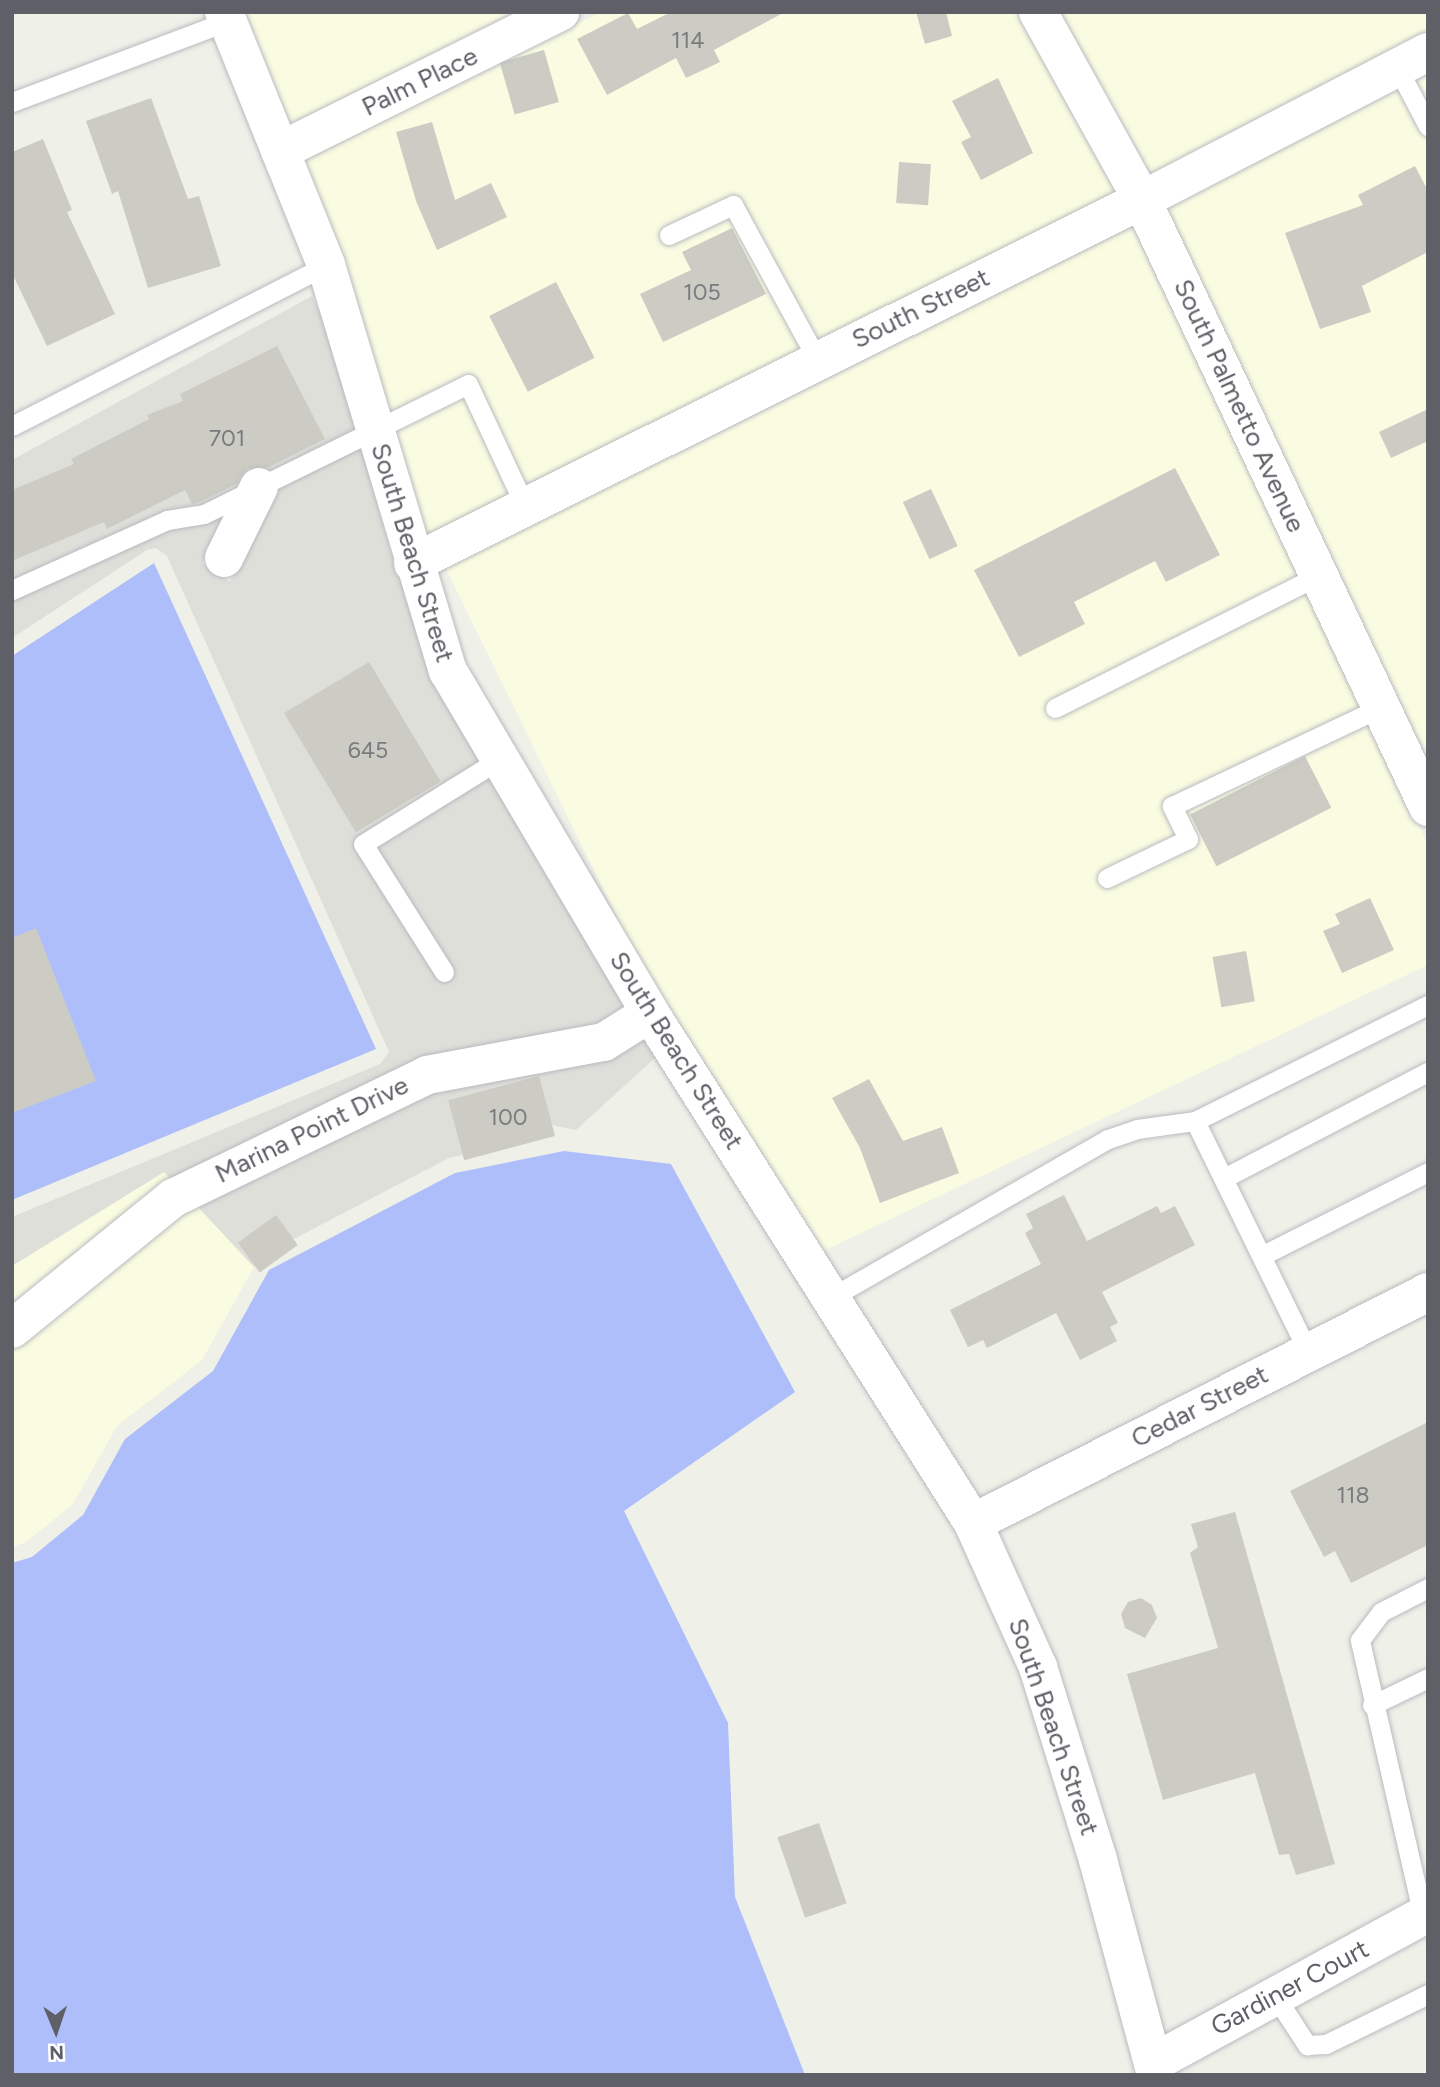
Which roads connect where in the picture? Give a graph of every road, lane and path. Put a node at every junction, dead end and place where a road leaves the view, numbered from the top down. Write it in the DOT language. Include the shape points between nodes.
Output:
graph roads {
  1 [pos="560,12"];
  2 [pos="1038,12"];
  3 [pos="225,17"];
  4 [pos="1413,60"];
  5 [pos="12,102"];
  6 [pos="1428,126"];
  7 [pos="280,151"];
  8 [pos="1142,200"];
  9 [pos="669,235"];
  10 [pos="326,265"];
  11 [pos="818,361"];
  12 [pos="12,426"];
  13 [pos="374,430"];
  14 [pos="259,486"];
  15 [pos="525,506"];
  16 [pos="224,558"];
  17 [pos="413,563"];
  18 [pos="1319,575"];
  19 [pos="12,590"];
  20 [pos="1381,707"];
  21 [pos="1055,708"];
  22 [pos="500,759"];
  23 [pos="1428,807"];
  24 [pos="1107,878"];
  25 [pos="444,972"];
  26 [pos="1428,1005"];
  27 [pos="650,1013"];
  28 [pos="1428,1072"];
  29 [pos="1195,1121"];
  30 [pos="1428,1172"];
  31 [pos="1224,1178"];
  32 [pos="1263,1255"];
  33 [pos="1428,1292"];
  34 [pos="830,1297"];
  35 [pos="12,1329"];
  36 [pos="1308,1352"];
  37 [pos="973,1523"];
  38 [pos="1428,1588"];
  39 [pos="1428,1678"];
  40 [pos="1372,1705"];
  41 [pos="1426,1914"];
  42 [pos="1428,1994"];
  43 [pos="1275,1996"];
  44 [pos="1154,2069"];
  1 -- 7 [label="street, Palm Place"];
  2 -- 8 [label="street, South Palmetto Avenue"];
  3 -- 5 [label="lane"];
  3 -- 7 [label="street, South Beach Street"];
  4 -- 6 [label="lane"];
  4 -- 8 [label="street, South Street"];
  7 -- 10 [label="street, South Beach Street"];
  8 -- 11 [label="street, South Street"];
  8 -- 18 [label="street, South Palmetto Avenue"];
  9 -- 11 [label="lane" via="733,205"];
  10 -- 12 [label="lane"];
  10 -- 13 [label="street, South Beach Street"];
  11 -- 15 [label="street, South Street"];
  13 -- 14 [label="lane"];
  13 -- 15 [label="lane" via="468,384"];
  13 -- 17 [label="street, South Beach Street"];
  14 -- 16 [label="street"];
  14 -- 19 [label="lane" via="204,514 167,520"];
  15 -- 17 [label="street, South Street"];
  17 -- 22 [label="street, South Beach Street" via="448,671"];
  18 -- 20 [label="street, South Palmetto Avenue"];
  18 -- 21 [label="lane"];
  20 -- 23 [label="street, South Palmetto Avenue"];
  20 -- 24 [label="lane" via="1172,806 1188,839"];
  22 -- 25 [label="lane" via="363,844"];
  22 -- 27 [label="street, South Beach Street"];
  26 -- 29 [label="lane"];
  27 -- 34 [label="street, South Beach Street"];
  27 -- 35 [label="street, Marina Point Drive" via="604,1042 427,1074 173,1198"];
  28 -- 31 [label="lane"];
  29 -- 31 [label="lane"];
  29 -- 34 [label="lane" via="1137,1129 1108,1139"];
  30 -- 32 [label="lane"];
  31 -- 32 [label="lane"];
  32 -- 36 [label="lane"];
  33 -- 36 [label="street, Cedar Street"];
  34 -- 37 [label="street, South Beach Street"];
  36 -- 37 [label="street, Cedar Street"];
  37 -- 44 [label="street, South Beach Street" via="1038,1667 1098,1860"];
  38 -- 40 [label="lane" via="1381,1612 1360,1640"];
  39 -- 40 [label="lane"];
  40 -- 41 [label="lane"];
  41 -- 43 [label="street, Gardiner Court"];
  42 -- 43 [label="lane" via="1326,2045 1307,2045"];
  43 -- 44 [label="street, Gardiner Court"];
}
